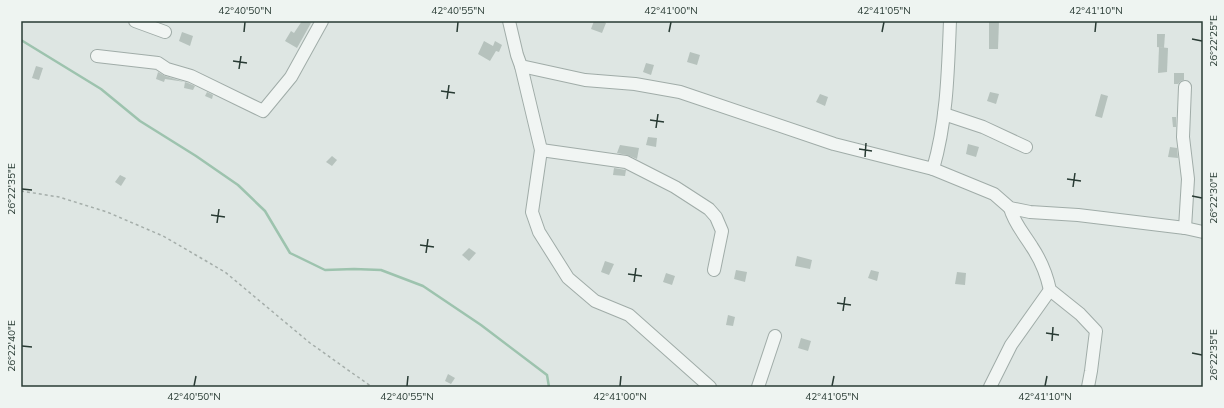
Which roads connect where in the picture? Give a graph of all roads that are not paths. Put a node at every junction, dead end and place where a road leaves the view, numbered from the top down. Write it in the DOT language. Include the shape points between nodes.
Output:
graph roads {
  1 [pos="135,21"];
  2 [pos="322,21"];
  3 [pos="509,21"];
  4 [pos="950,21"];
  5 [pos="165,32"];
  6 [pos="97,56"];
  7 [pos="521,66"];
  8 [pos="1185,87"];
  9 [pos="944,114"];
  10 [pos="1026,147"];
  11 [pos="541,150"];
  12 [pos="934,169"];
  13 [pos="1010,208"];
  14 [pos="1185,228"];
  15 [pos="1203,232"];
  16 [pos="714,270"];
  17 [pos="1050,290"];
  18 [pos="775,336"];
  19 [pos="710,387"];
  20 [pos="758,387"];
  21 [pos="990,387"];
  22 [pos="1088,387"];
  1 -- 5 [label="street"];
  2 -- 6 [label="street" via="291,78 263,111 158,63"];
  3 -- 7 [label="street"];
  4 -- 9 [label="street"];
  7 -- 11 [label="street"];
  7 -- 12 [label="street" via="585,80 635,84 680,92 834,144"];
  8 -- 14 [label="street" via="1182,137 1188,179"];
  9 -- 10 [label="street" via="983,127"];
  9 -- 12 [label="street"];
  11 -- 16 [label="street" via="626,162 675,187 709,209 722,231"];
  11 -- 19 [label="street" via="532,212 539,232 568,278 595,302 629,315"];
  12 -- 13 [label="street" via="994,194"];
  13 -- 14 [label="street"];
  13 -- 17 [label="street" via="1012,216 1033,248"];
  14 -- 15 [label="street"];
  17 -- 21 [label="street" via="1011,345"];
  17 -- 22 [label="street" via="1080,314 1096,331"];
  18 -- 20 [label="street"];
}
